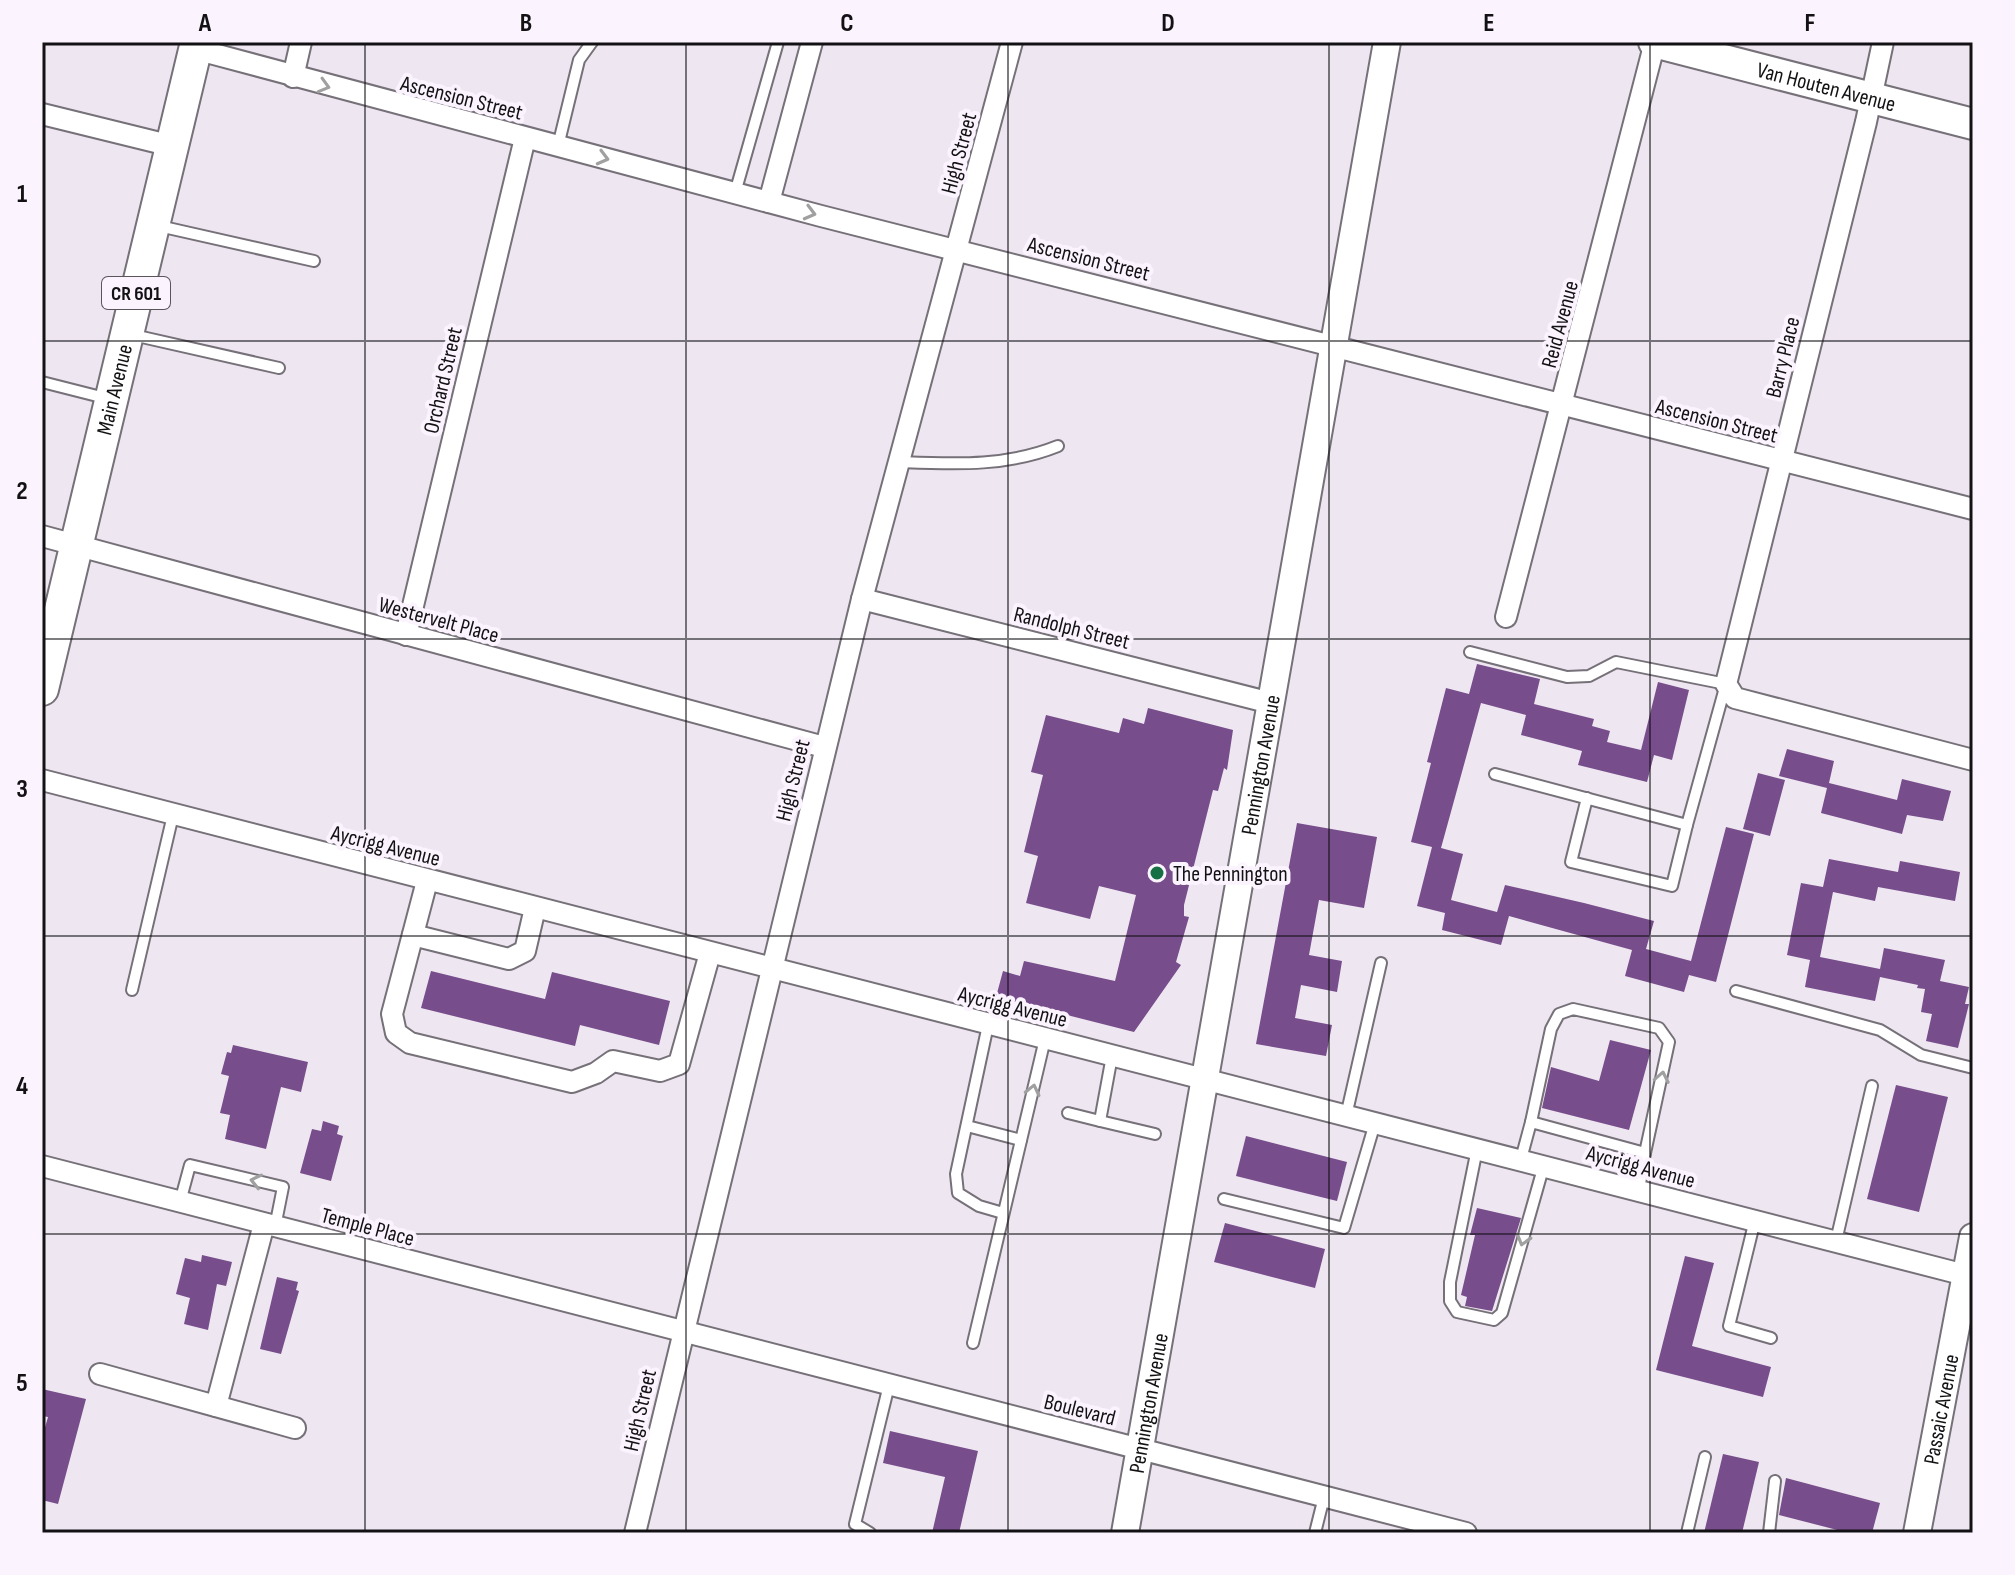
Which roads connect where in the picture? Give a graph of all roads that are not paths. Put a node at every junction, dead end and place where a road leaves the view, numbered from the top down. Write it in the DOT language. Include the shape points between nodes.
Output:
graph roads {
  1 [pos="301,42"];
  2 [pos="592,42"];
  3 [pos="778,42"];
  4 [pos="812,42"];
  5 [pos="1012,42"];
  6 [pos="1387,42"];
  7 [pos="1655,42"];
  8 [pos="1883,42"];
  9 [pos="196,46"];
  10 [pos="293,77"];
  11 [pos="1871,99"];
  12 [pos="42,114"];
  13 [pos="1963,121"];
  14 [pos="525,138"];
  15 [pos="172,146"];
  16 [pos="558,146"];
  17 [pos="735,193"];
  18 [pos="769,202"];
  19 [pos="153,225"];
  20 [pos="957,249"];
  21 [pos="314,261"];
  22 [pos="127,334"];
  23 [pos="1334,346"];
  24 [pos="279,368"];
  25 [pos="42,382"];
  26 [pos="111,399"];
  27 [pos="1562,405"];
  28 [pos="1058,446"];
  29 [pos="1781,461"];
  30 [pos="899,462"];
  31 [pos="1973,509"];
  32 [pos="42,536"];
  33 [pos="76,545"];
  34 [pos="862,599"];
  35 [pos="1506,617"];
  36 [pos="406,635"];
  37 [pos="1470,652"];
  38 [pos="1726,684"];
  39 [pos="42,689"];
  40 [pos="1271,703"];
  41 [pos="824,747"];
  42 [pos="1973,760"];
  43 [pos="1495,774"];
  44 [pos="42,780"];
  45 [pos="1587,798"];
  46 [pos="173,815"];
  47 [pos="1687,825"];
  48 [pos="427,881"];
  49 [pos="535,908"];
  50 [pos="413,935"];
  51 [pos="710,953"];
  52 [pos="1381,963"];
  53 [pos="769,969"];
  54 [pos="132,990"];
  55 [pos="1736,991"];
  56 [pos="988,1025"];
  57 [pos="1045,1039"];
  58 [pos="1112,1056"];
  59 [pos="1973,1068"];
  60 [pos="1204,1080"];
  61 [pos="1872,1086"];
  62 [pos="1068,1113"];
  63 [pos="1346,1116"];
  64 [pos="1100,1121"];
  65 [pos="1531,1122"];
  66 [pos="1375,1123"];
  67 [pos="967,1126"];
  68 [pos="1155,1134"];
  69 [pos="1021,1140"];
  70 [pos="1477,1148"];
  71 [pos="1645,1153"];
  72 [pos="1521,1159"];
  73 [pos="1544,1165"];
  74 [pos="42,1166"];
  75 [pos="1639,1190"];
  76 [pos="1224,1199"];
  77 [pos="180,1202"];
  78 [pos="1003,1213"];
  79 [pos="1755,1220"];
  80 [pos="270,1225"];
  81 [pos="1973,1237"];
  82 [pos="1836,1241"];
  83 [pos="1969,1276"];
  84 [pos="682,1332"];
  85 [pos="1771,1338"];
  86 [pos="973,1343"];
  87 [pos="100,1374"];
  88 [pos="889,1385"];
  89 [pos="216,1406"];
  90 [pos="295,1428"];
  91 [pos="1140,1449"];
  92 [pos="1705,1457"];
  93 [pos="1775,1481"];
  94 [pos="1324,1497"];
  95 [pos="1430,1528"];
  96 [pos="635,1533"];
  97 [pos="870,1533"];
  98 [pos="1125,1533"];
  99 [pos="1315,1533"];
  100 [pos="1466,1533"];
  101 [pos="1687,1533"];
  102 [pos="1769,1533"];
  103 [pos="1917,1533"];
  1 -- 10 [label="street"];
  2 -- 16 [label="lane" via="579,60"];
  3 -- 17 [label="lane"];
  4 -- 18 [label="street"];
  5 -- 20 [label="street, High Street"];
  6 -- 23 [label="street, Pennington Avenue"];
  7 -- 11 [label="main road, Van Houten Avenue"];
  7 -- 27 [label="street, Reid Avenue"];
  8 -- 11 [label="street, Barry Place"];
  9 -- 10 [label="street, Ascension Street"];
  9 -- 15 [label="main road, Main Avenue / CR 601"];
  10 -- 14 [label="street, Ascension Street, one-way"];
  11 -- 13 [label="main road, Van Houten Avenue"];
  11 -- 29 [label="street, Barry Place"];
  12 -- 15 [label="street"];
  14 -- 16 [label="street, Ascension Street"];
  14 -- 36 [label="street, Orchard Street"];
  15 -- 19 [label="main road, Main Avenue / CR 601"];
  16 -- 17 [label="street, Ascension Street, one-way"];
  17 -- 18 [label="street, Ascension Street"];
  18 -- 20 [label="street, Ascension Street, one-way"];
  19 -- 21 [label="lane"];
  19 -- 22 [label="main road, Main Avenue / CR 601"];
  20 -- 23 [label="street, Ascension Street"];
  20 -- 30 [label="street, High Street"];
  22 -- 24 [label="lane"];
  22 -- 26 [label="main road, Main Avenue / CR 601"];
  23 -- 27 [label="street, Ascension Street"];
  23 -- 40 [label="street, Pennington Avenue"];
  25 -- 26 [label="lane"];
  26 -- 33 [label="main road, Main Avenue / CR 601"];
  27 -- 29 [label="street, Ascension Street"];
  27 -- 35 [label="street, Reid Avenue"];
  28 -- 30 [label="lane" via="978,464"];
  29 -- 31 [label="street, Ascension Street"];
  29 -- 38 [label="street, Barry Place"];
  30 -- 34 [label="street, High Street"];
  32 -- 33 [label="street, Westervelt Place"];
  33 -- 36 [label="street, Westervelt Place"];
  33 -- 39 [label="main road, Main Avenue / CR 601"];
  34 -- 40 [label="street, Randolph Street"];
  34 -- 41 [label="street, High Street"];
  36 -- 41 [label="street, Westervelt Place"];
  37 -- 38 [label="lane" via="1567,677 1589,676 1616,662"];
  38 -- 42 [label="street" via="1735,698"];
  38 -- 47 [label="lane"];
  40 -- 60 [label="street, Pennington Avenue"];
  41 -- 53 [label="street, High Street"];
  43 -- 45 [label="lane"];
  44 -- 46 [label="street, Aycrigg Avenue"];
  45 -- 47 [label="lane"];
  45 -- 47 [label="lane" via="1571,862 1672,886"];
  46 -- 48 [label="street, Aycrigg Avenue"];
  46 -- 54 [label="lane"];
  48 -- 49 [label="street, Aycrigg Avenue"];
  48 -- 50 [label="street"];
  49 -- 50 [label="street" via="525,951 509,959"];
  49 -- 51 [label="street, Aycrigg Avenue"];
  50 -- 51 [label="street" via="392,1014 396,1033 572,1082 613,1061 660,1071 679,1064"];
  51 -- 53 [label="street, Aycrigg Avenue"];
  52 -- 63 [label="lane"];
  53 -- 56 [label="street, Aycrigg Avenue"];
  53 -- 84 [label="street, High Street"];
  55 -- 59 [label="lane" via="1880,1030 1921,1055"];
  56 -- 57 [label="street, Aycrigg Avenue"];
  56 -- 67 [label="lane"];
  57 -- 58 [label="street, Aycrigg Avenue"];
  69 -- 57 [label="lane, one-way"];
  58 -- 60 [label="street, Aycrigg Avenue"];
  58 -- 64 [label="lane"];
  60 -- 63 [label="street, Aycrigg Avenue"];
  60 -- 91 [label="street, Pennington Avenue"];
  61 -- 82 [label="lane"];
  62 -- 64 [label="lane"];
  63 -- 66 [label="street, Aycrigg Avenue"];
  64 -- 68 [label="lane"];
  65 -- 71 [label="lane"];
  71 -- 65 [label="lane, one-way" via="1669,1042 1659,1028 1573,1009 1559,1014"];
  65 -- 72 [label="lane"];
  66 -- 70 [label="street, Aycrigg Avenue"];
  66 -- 76 [label="lane" via="1344,1228"];
  67 -- 69 [label="lane"];
  67 -- 78 [label="lane" via="956,1174 958,1193"];
  69 -- 78 [label="lane"];
  70 -- 72 [label="street, Aycrigg Avenue"];
  73 -- 70 [label="lane, one-way" via="1502,1313 1494,1320 1457,1312 1450,1301 1450,1282"];
  71 -- 75 [label="lane"];
  72 -- 73 [label="street, Aycrigg Avenue"];
  73 -- 75 [label="street, Aycrigg Avenue"];
  74 -- 77 [label="street, Temple Place"];
  75 -- 79 [label="street, Aycrigg Avenue"];
  77 -- 80 [label="street, Temple Place"];
  80 -- 77 [label="lane, one-way" via="283,1187 190,1165"];
  78 -- 86 [label="lane"];
  79 -- 82 [label="street, Aycrigg Avenue"];
  79 -- 85 [label="lane" via="1729,1326"];
  80 -- 84 [label="street, Temple Place"];
  80 -- 89 [label="street"];
  81 -- 83 [label="street, Passaic Avenue"];
  82 -- 83 [label="street, Aycrigg Avenue"];
  83 -- 103 [label="street, Passaic Avenue"];
  84 -- 88 [label="street, Boulevard"];
  84 -- 96 [label="street, High Street"];
  87 -- 89 [label="street"];
  88 -- 91 [label="street, Boulevard"];
  88 -- 97 [label="lane" via="855,1524"];
  89 -- 90 [label="street"];
  91 -- 94 [label="street, Boulevard"];
  91 -- 98 [label="street, Pennington Avenue"];
  92 -- 101 [label="lane"];
  93 -- 102 [label="lane"];
  94 -- 95 [label="street, Boulevard"];
  94 -- 99 [label="lane"];
  95 -- 100 [label="street, Boulevard"];
}
